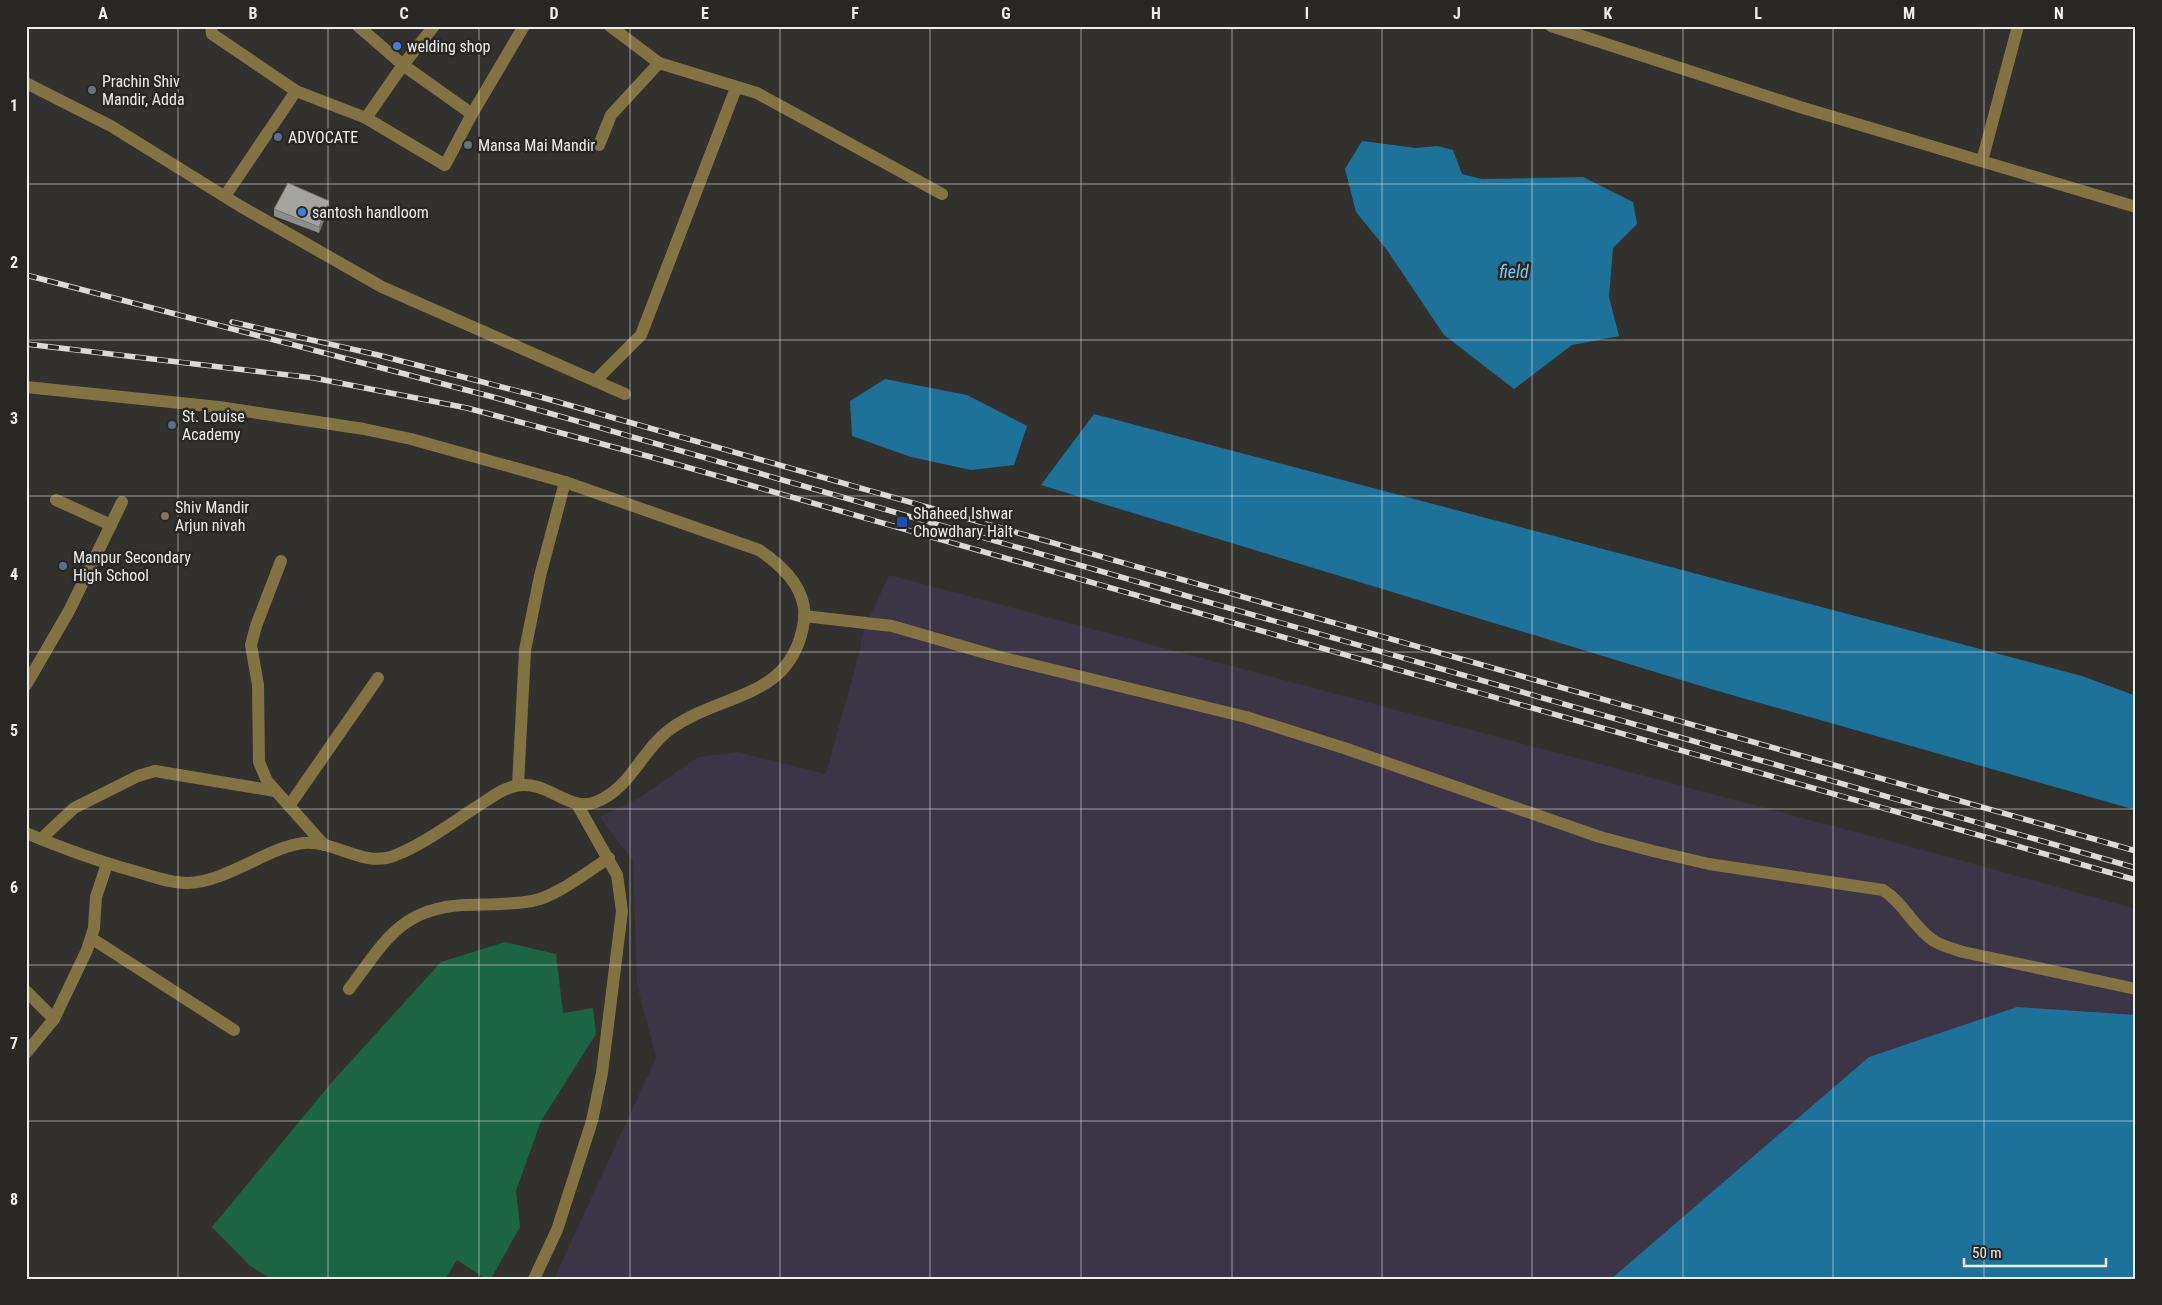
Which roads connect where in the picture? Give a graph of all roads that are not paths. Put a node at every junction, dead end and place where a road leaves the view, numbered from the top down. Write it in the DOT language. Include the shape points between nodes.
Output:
graph roads {
  1 [pos="211,26"];
  2 [pos="358,26"];
  3 [pos="434,26"];
  4 [pos="524,26"];
  5 [pos="610,26"];
  6 [pos="1551,26"];
  7 [pos="2018,26"];
  8 [pos="659,63"];
  9 [pos="403,65"];
  10 [pos="26,83"];
  11 [pos="736,88"];
  12 [pos="296,91"];
  13 [pos="472,114"];
  14 [pos="366,118"];
  15 [pos="599,145"];
  16 [pos="1982,161"];
  17 [pos="942,194"];
  18 [pos="225,196"];
  19 [pos="2136,207"];
  20 [pos="595,381"];
  21 [pos="26,386"];
  22 [pos="625,394"];
  23 [pos="565,482"];
  24 [pos="56,500"];
  25 [pos="122,502"];
  26 [pos="111,525"];
  27 [pos="281,560"];
  28 [pos="804,616"];
  29 [pos="378,678"];
  30 [pos="26,685"];
  31 [pos="518,785"];
  32 [pos="275,791"];
  33 [pos="577,804"];
  34 [pos="289,806"];
  35 [pos="26,833"];
  36 [pos="41,840"];
  37 [pos="324,845"];
  38 [pos="609,858"];
  39 [pos="107,864"];
  40 [pos="92,938"];
  41 [pos="2136,988"];
  42 [pos="349,989"];
  43 [pos="26,991"];
  44 [pos="54,1019"];
  45 [pos="234,1030"];
  46 [pos="26,1053"];
  47 [pos="534,1279"];
  1 -- 12 [label="street" via="212,34"];
  2 -- 9 [label="street"];
  3 -- 9 [label="street"];
  4 -- 13 [label="street"];
  5 -- 8 [label="street"];
  6 -- 16 [label="street" via="1800,107"];
  7 -- 16 [label="street"];
  8 -- 11 [label="street"];
  8 -- 15 [label="street" via="611,115"];
  9 -- 13 [label="street"];
  9 -- 14 [label="street"];
  10 -- 18 [label="street" via="111,126"];
  11 -- 17 [label="street" via="757,93"];
  11 -- 20 [label="street" via="641,335"];
  12 -- 14 [label="street"];
  12 -- 18 [label="street"];
  13 -- 14 [label="street" via="445,165"];
  16 -- 19 [label="street"];
  18 -- 20 [label="street" via="382,288"];
  20 -- 22 [label="street"];
  21 -- 23 [label="street" via="219,408 364,429"];
  23 -- 28 [label="street" via="759,550 773,558 795,583 802,596"];
  23 -- 31 [label="street" via="527,640"];
  24 -- 26 [label="street"];
  25 -- 26 [label="street"];
  26 -- 30 [label="street" via="69,611"];
  27 -- 32 [label="street" via="252,645 258,686 259,762 266,781"];
  28 -- 33 [label="street" via="793,658 784,670 769,682 674,727 659,739 629,780 612,794 592,804"];
  28 -- 41 [label="street" via="892,626 996,656 1246,717 1600,837 1653,851 1709,864 1876,888 1898,901 1924,932 1940,944 1964,952"];
  29 -- 34 [label="street"];
  31 -- 33 [label="street" via="540,786"];
  31 -- 37 [label="street" via="396,855 368,859"];
  32 -- 34 [label="street"];
  32 -- 36 [label="street" via="155,771 85,802 69,812"];
  33 -- 38 [label="street"];
  34 -- 37 [label="street"];
  35 -- 36 [label="street"];
  36 -- 39 [label="street"];
  37 -- 39 [label="street" via="298,845 198,882 164,880"];
  38 -- 42 [label="street" via="539,899 454,906 416,915 388,938"];
  38 -- 47 [label="street" via="617,875 622,911 602,1073 574,1183"];
  39 -- 40 [label="street" via="96,897"];
  40 -- 44 [label="street"];
  40 -- 45 [label="street"];
  43 -- 44 [label="street"];
  44 -- 46 [label="street"];
}
